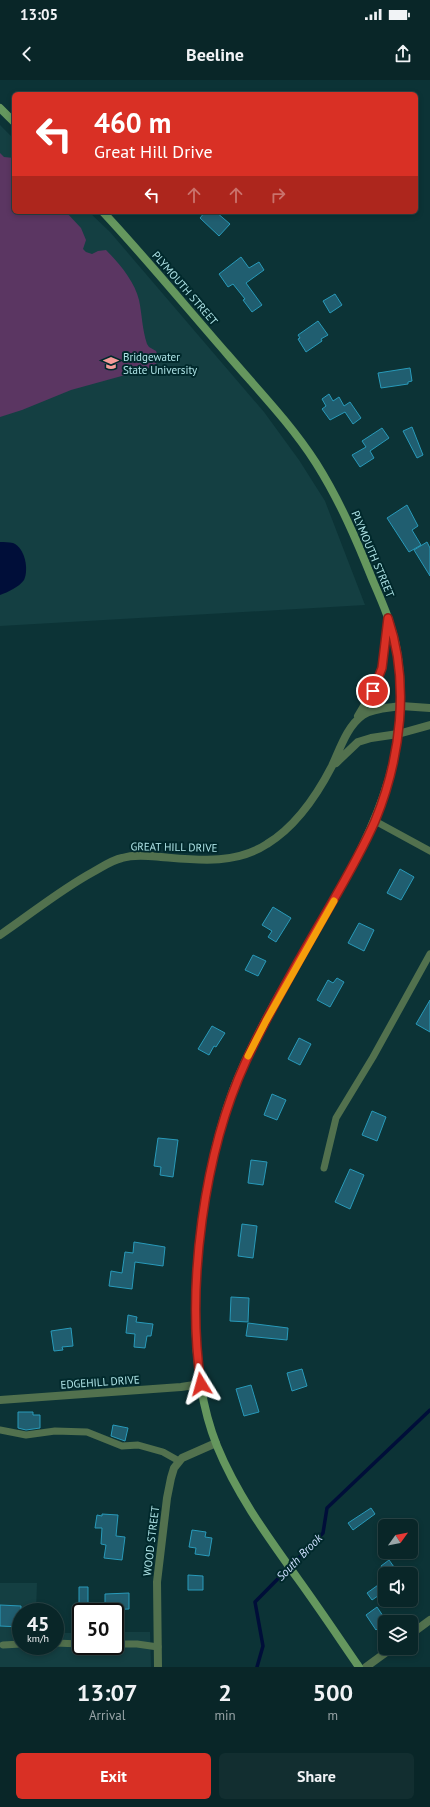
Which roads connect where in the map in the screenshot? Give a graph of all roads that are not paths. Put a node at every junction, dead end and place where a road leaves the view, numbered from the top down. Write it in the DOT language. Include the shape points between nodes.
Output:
graph roads {
  1 [pos="0,108"];
  2 [pos="3,116"];
  3 [pos="12,121"];
  4 [pos="105,214"];
  5 [pos="388,618"];
  6 [pos="401,706"];
  7 [pos="430,708"];
  8 [pos="430,725"];
  9 [pos="398,734"];
  10 [pos="346,736"];
  11 [pos="331,768"];
  12 [pos="375,821"];
  13 [pos="430,851"];
  14 [pos="0,935"];
  15 [pos="430,954"];
  16 [pos="324,1168"];
  17 [pos="201,1384"];
  18 [pos="0,1400"];
  19 [pos="0,1430"];
  20 [pos="216,1443"];
  21 [pos="179,1461"];
  22 [pos="430,1620"];
  23 [pos="418,1629"];
  24 [pos="12,1644"];
  25 [pos="124,1644"];
  26 [pos="2,1645"];
  27 [pos="158,1647"];
  28 [pos="382,1655"];
  29 [pos="158,1667"];
  30 [pos="360,1667"];
  31 [pos="366,1667"];
  1 -- 2 [label="main road"];
  2 -- 3 [label="main road"];
  4 -- 5 [label="main road, PLYMOUTH STREET" via="245,374 314,460 346,518"];
  5 -- 6 [label="main road, PLYMOUTH STREET" via="398,652"];
  5 -- 10 [label="street, GREAT HILL DRIVE" via="385,656 379,679 367,704"];
  6 -- 7 [label="street, GREAT HILL DRIVE"];
  6 -- 9 [label="main road, PLYMOUTH STREET"];
  6 -- 10 [label="street, GREAT HILL DRIVE" via="366,713 355,722"];
  8 -- 9 [label="street, GREAT HILL DRIVE"];
  9 -- 11 [label="street, GREAT HILL DRIVE" via="358,742"];
  9 -- 12 [label="main road, PLYMOUTH STREET" via="391,774"];
  10 -- 11 [label="street, GREAT HILL DRIVE"];
  11 -- 14 [label="street, GREAT HILL DRIVE" via="295,820 278,836 256,850 235,858 216,860 123,857 70,886"];
  12 -- 13 [label="lane"];
  12 -- 17 [label="main road, PLYMOUTH STREET" via="354,864 256,1039 226,1111 209,1183 195,1304"];
  15 -- 16 [label="lane" via="336,1118"];
  17 -- 18 [label="street, EDGEHILL DRIVE"];
  17 -- 20 [label="main road, PLYMOUTH STREET"];
  19 -- 21 [label="lane" via="26,1435 55,1431 87,1432 122,1446 138,1445 163,1452"];
  20 -- 21 [label="street" via="187,1454"];
  20 -- 30 [label="main road, PLYMOUTH STREET" via="245,1502"];
  21 -- 27 [label="street, WOOD STREET" via="174,1468 168,1493 158,1567"];
  22 -- 23 [label="street"];
  24 -- 26 [label="lane"];
  25 -- 27 [label="lane"];
  27 -- 29 [label="street, WOOD STREET"];
  28 -- 31 [label="street"];
}
